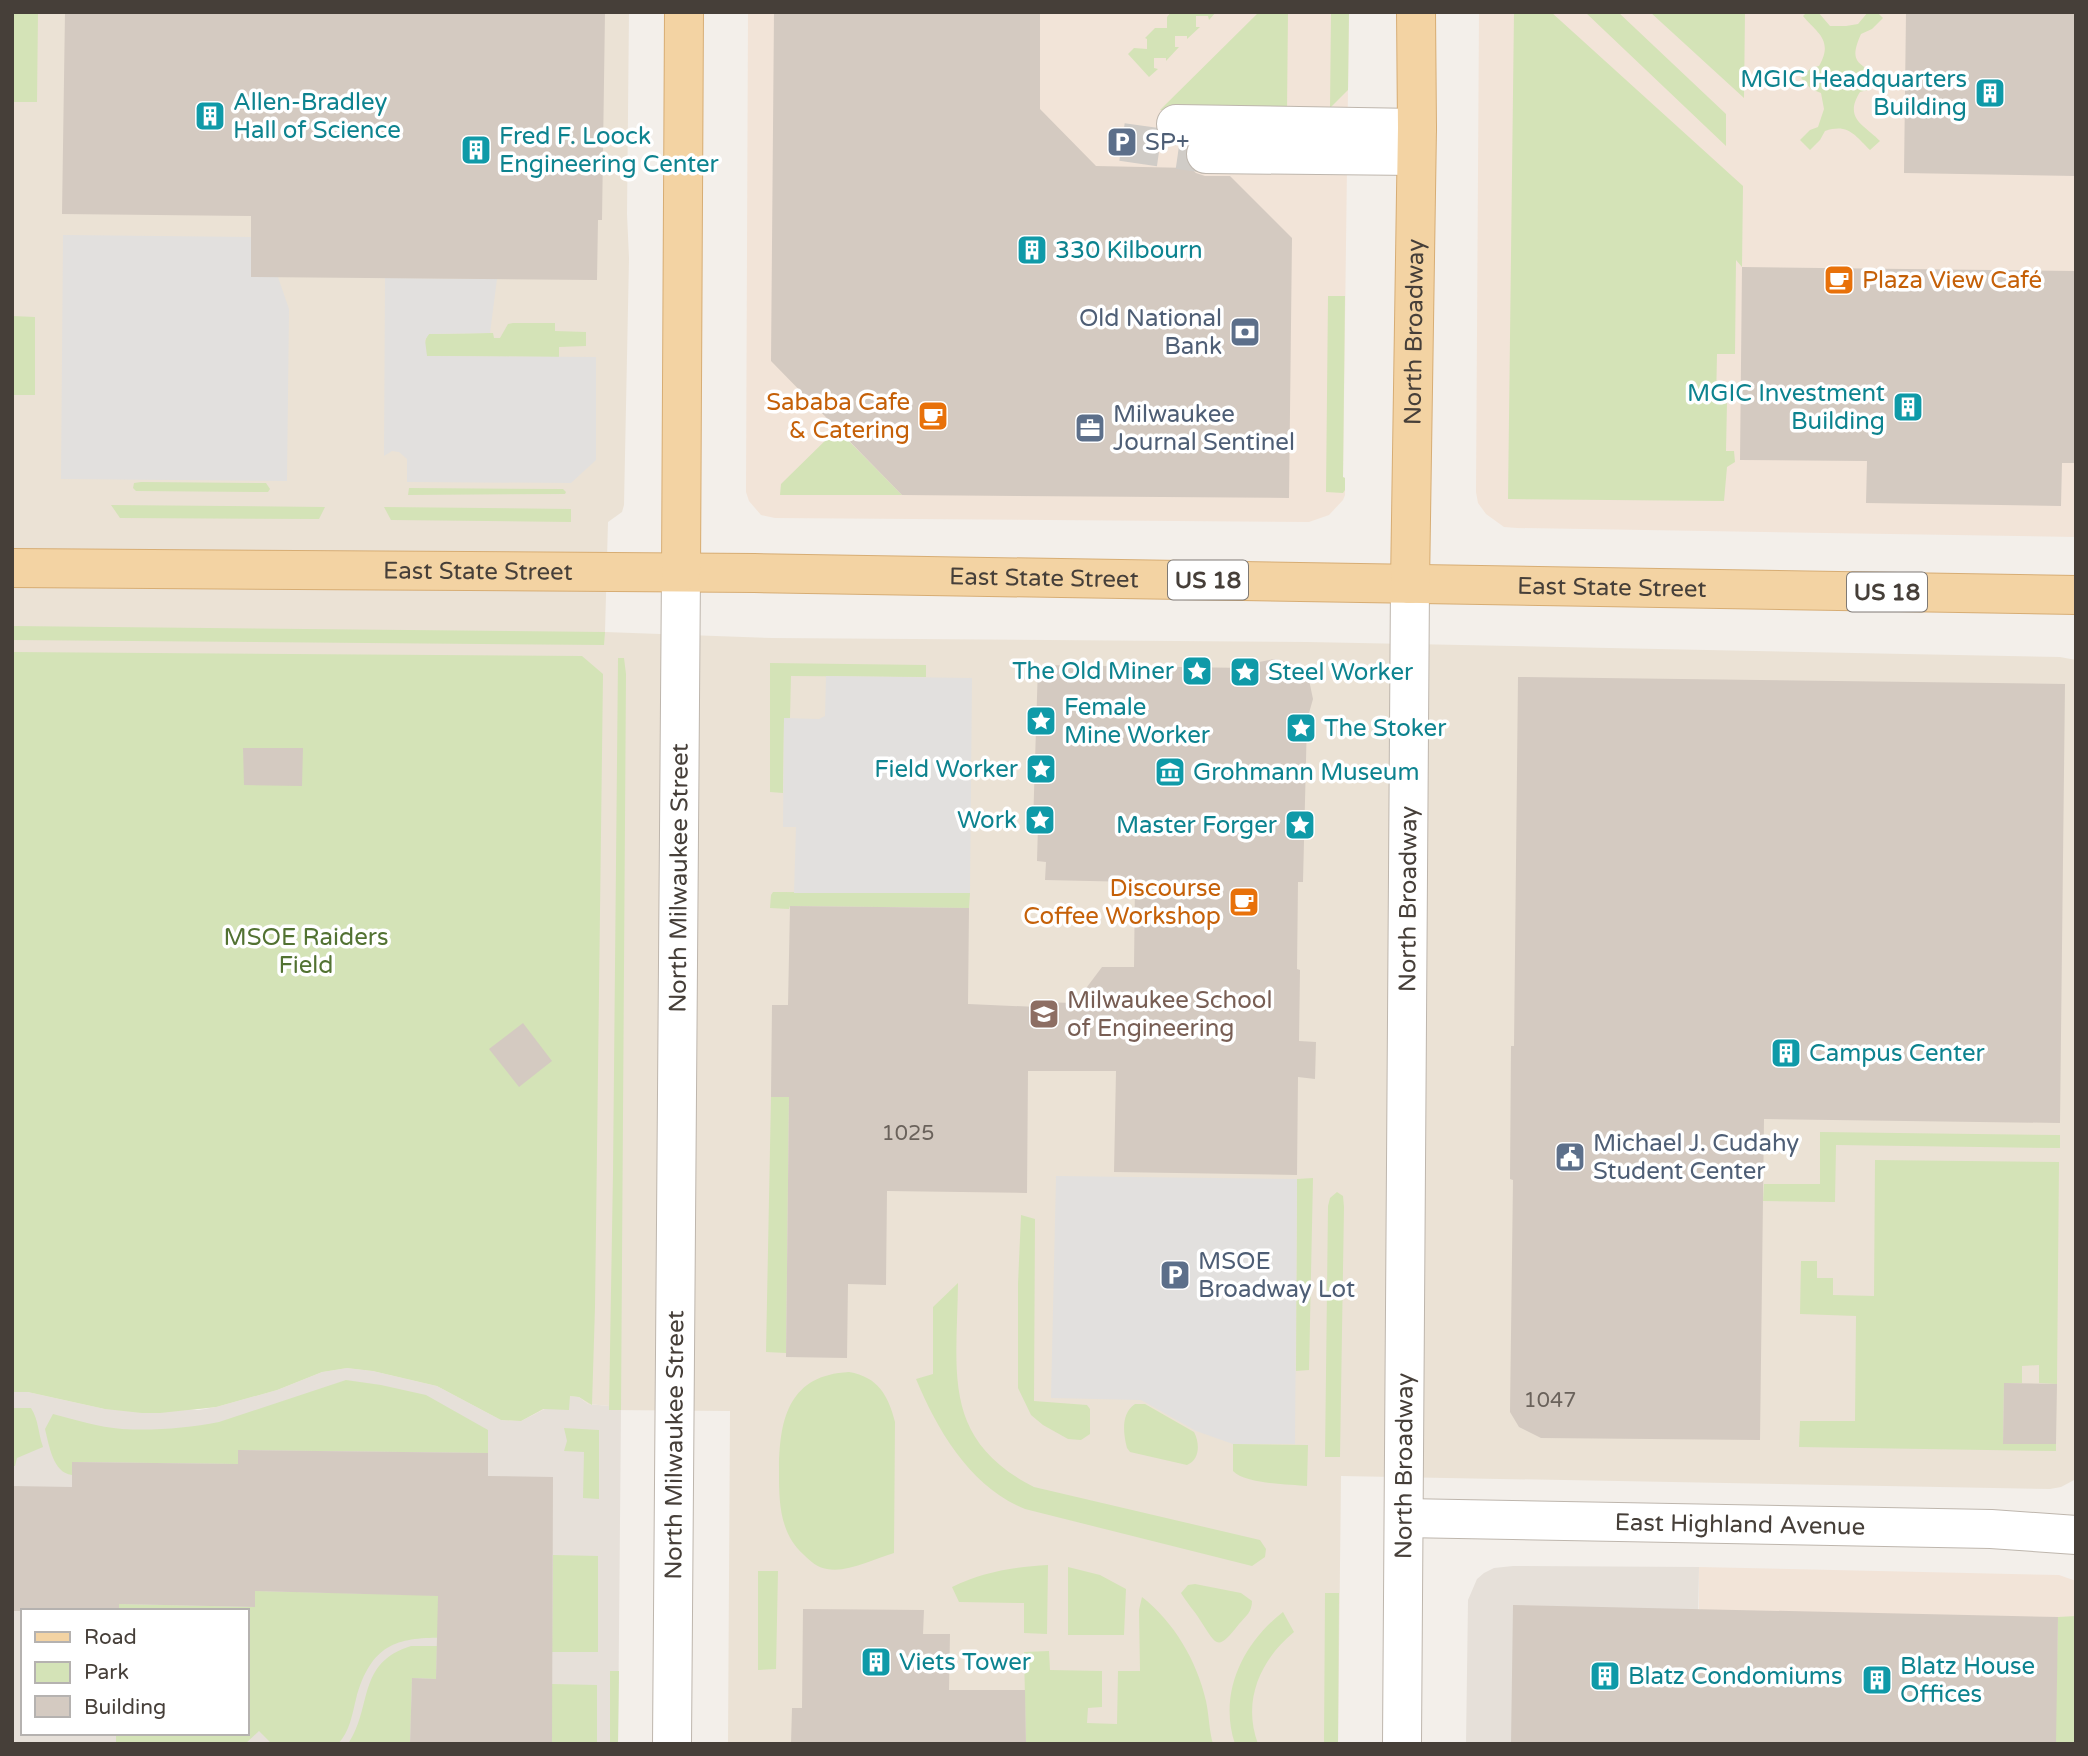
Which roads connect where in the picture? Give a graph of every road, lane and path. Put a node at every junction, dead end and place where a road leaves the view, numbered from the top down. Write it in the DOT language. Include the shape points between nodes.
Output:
graph roads {
  1 [pos="684,12"];
  2 [pos="1416,12"];
  3 [pos="1176,124"];
  4 [pos="1416,142"];
  5 [pos="1206,154"];
  6 [pos="12,568"];
  7 [pos="681,572"];
  8 [pos="1410,584"];
  9 [pos="2076,595"];
  10 [pos="1404,1518"];
  11 [pos="2076,1535"];
  12 [pos="672,1744"];
  13 [pos="1402,1744"];
  1 -- 7 [label="main road, North Milwaukee Street"];
  2 -- 4 [label="main road, North Broadway"];
  3 -- 4 [label="street"];
  4 -- 5 [label="street"];
  4 -- 8 [label="main road, North Broadway"];
  6 -- 7 [label="main road, East State Street"];
  7 -- 8 [label="main road, East State Street / US 18"];
  7 -- 12 [label="street, North Milwaukee Street"];
  8 -- 9 [label="main road, East State Street / US 18"];
  8 -- 10 [label="street, North Broadway"];
  10 -- 11 [label="street, East Highland Avenue" via="1992,1529"];
  10 -- 13 [label="street, North Broadway"];
}
